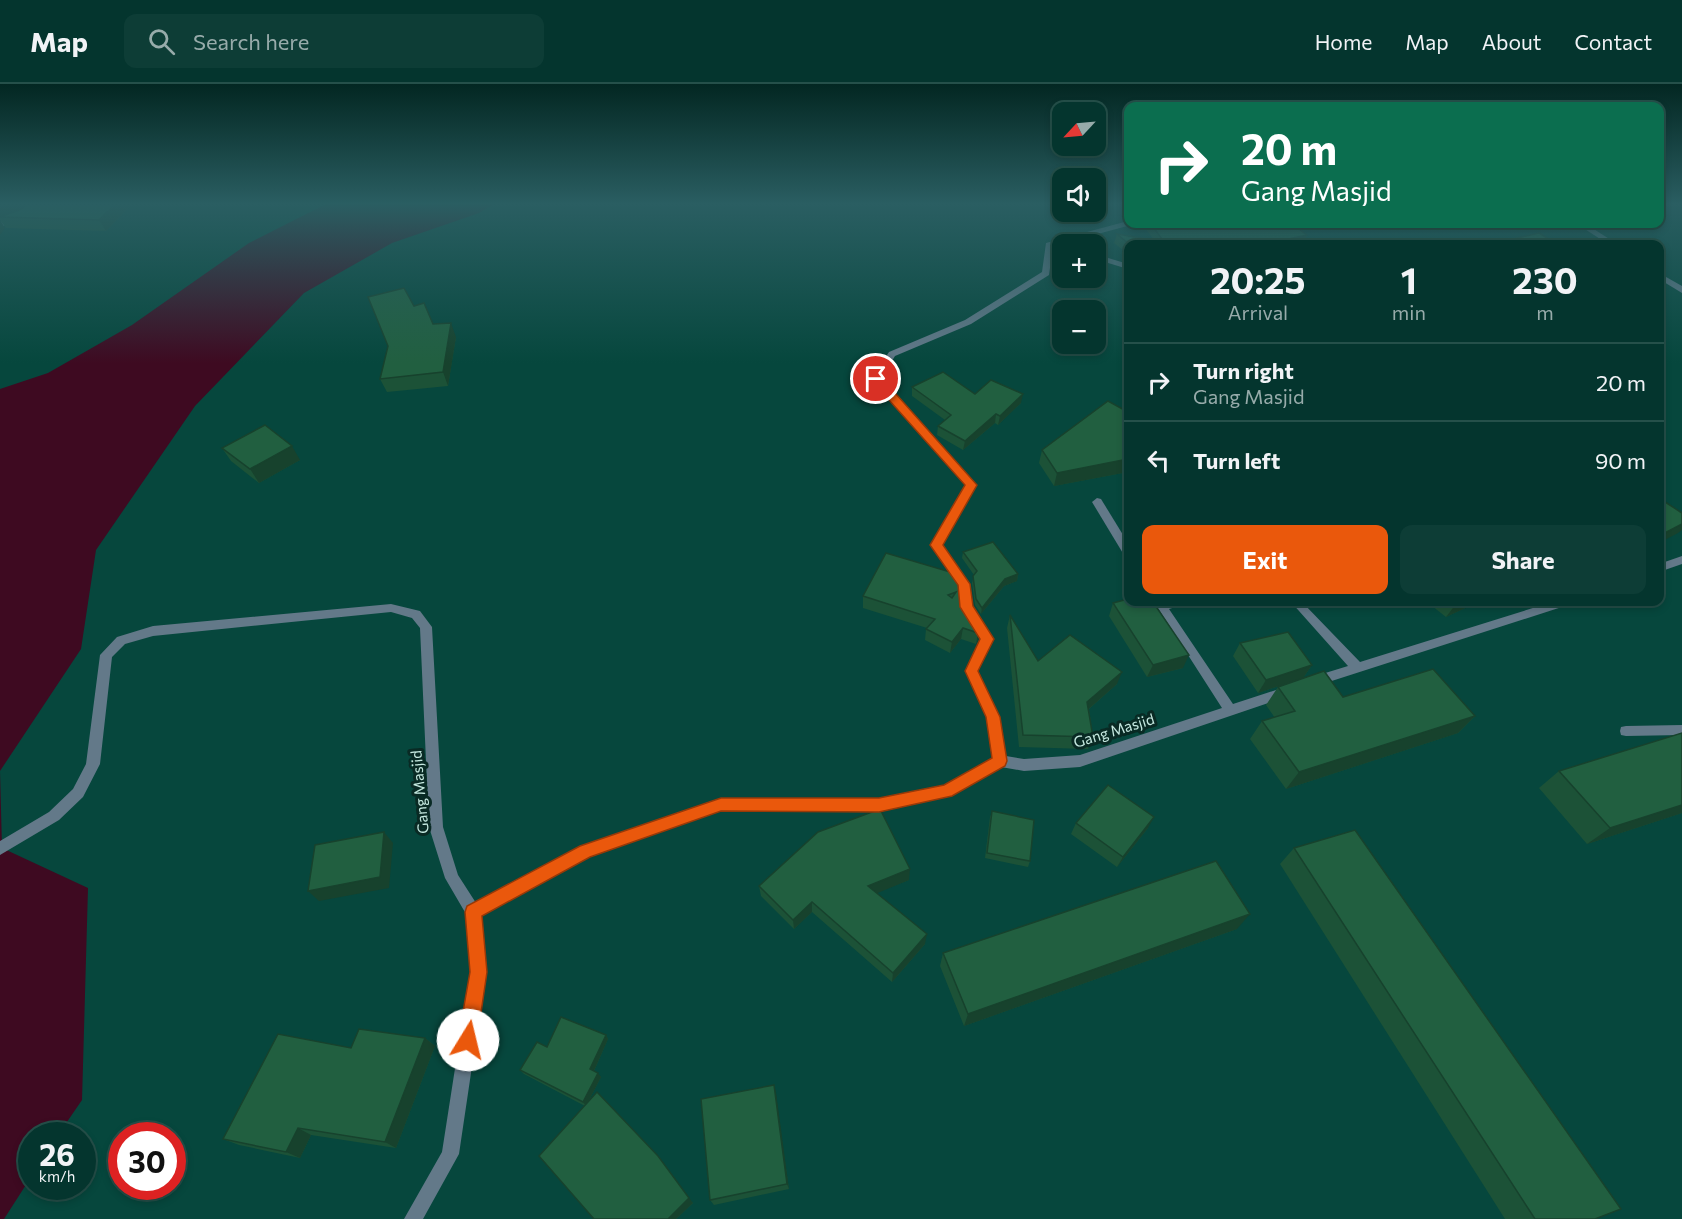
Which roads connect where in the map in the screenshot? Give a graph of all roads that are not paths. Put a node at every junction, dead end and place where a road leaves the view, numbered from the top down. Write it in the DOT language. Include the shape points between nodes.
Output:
graph roads {
  1 [pos="1048,257"];
  2 [pos="1106,260"];
  3 [pos="1124,266"];
  4 [pos="1664,278"];
  5 [pos="1682,290"];
  6 [pos="1097,502"];
  7 [pos="1124,546"];
  8 [pos="1682,560"];
  9 [pos="1664,566"];
  10 [pos="1162,606"];
  11 [pos="1300,606"];
  12 [pos="1551,606"];
  13 [pos="1357,667"];
  14 [pos="1230,710"];
  15 [pos="1682,730"];
  16 [pos="1626,731"];
  17 [pos="999,761"];
  18 [pos="0,849"];
  19 [pos="473,912"];
  20 [pos="413,1219"];
  1 -- 17 [label="street" via="1046,273 968,322 892,354 876,379 971,485 936,545 964,584 967,607 987,639 972,671 993,717"];
  2 -- 3 [label="street"];
  4 -- 5 [label="street"];
  6 -- 7 [label="street"];
  8 -- 9 [label="street"];
  10 -- 14 [label="street"];
  11 -- 13 [label="street"];
  12 -- 13 [label="street, Gang Masjid"];
  13 -- 14 [label="street, Gang Masjid"];
  14 -- 17 [label="street, Gang Masjid" via="1080,761 1024,765"];
  15 -- 16 [label="street"];
  17 -- 19 [label="street" via="947,791 879,805 721,805 586,851"];
  18 -- 19 [label="street, Gang Masjid" via="54,816 78,793 93,764 106,655 121,640 153,631 391,608 416,614 426,627 436,827 452,878"];
  19 -- 20 [label="street" via="478,972 450,1154"];
}
